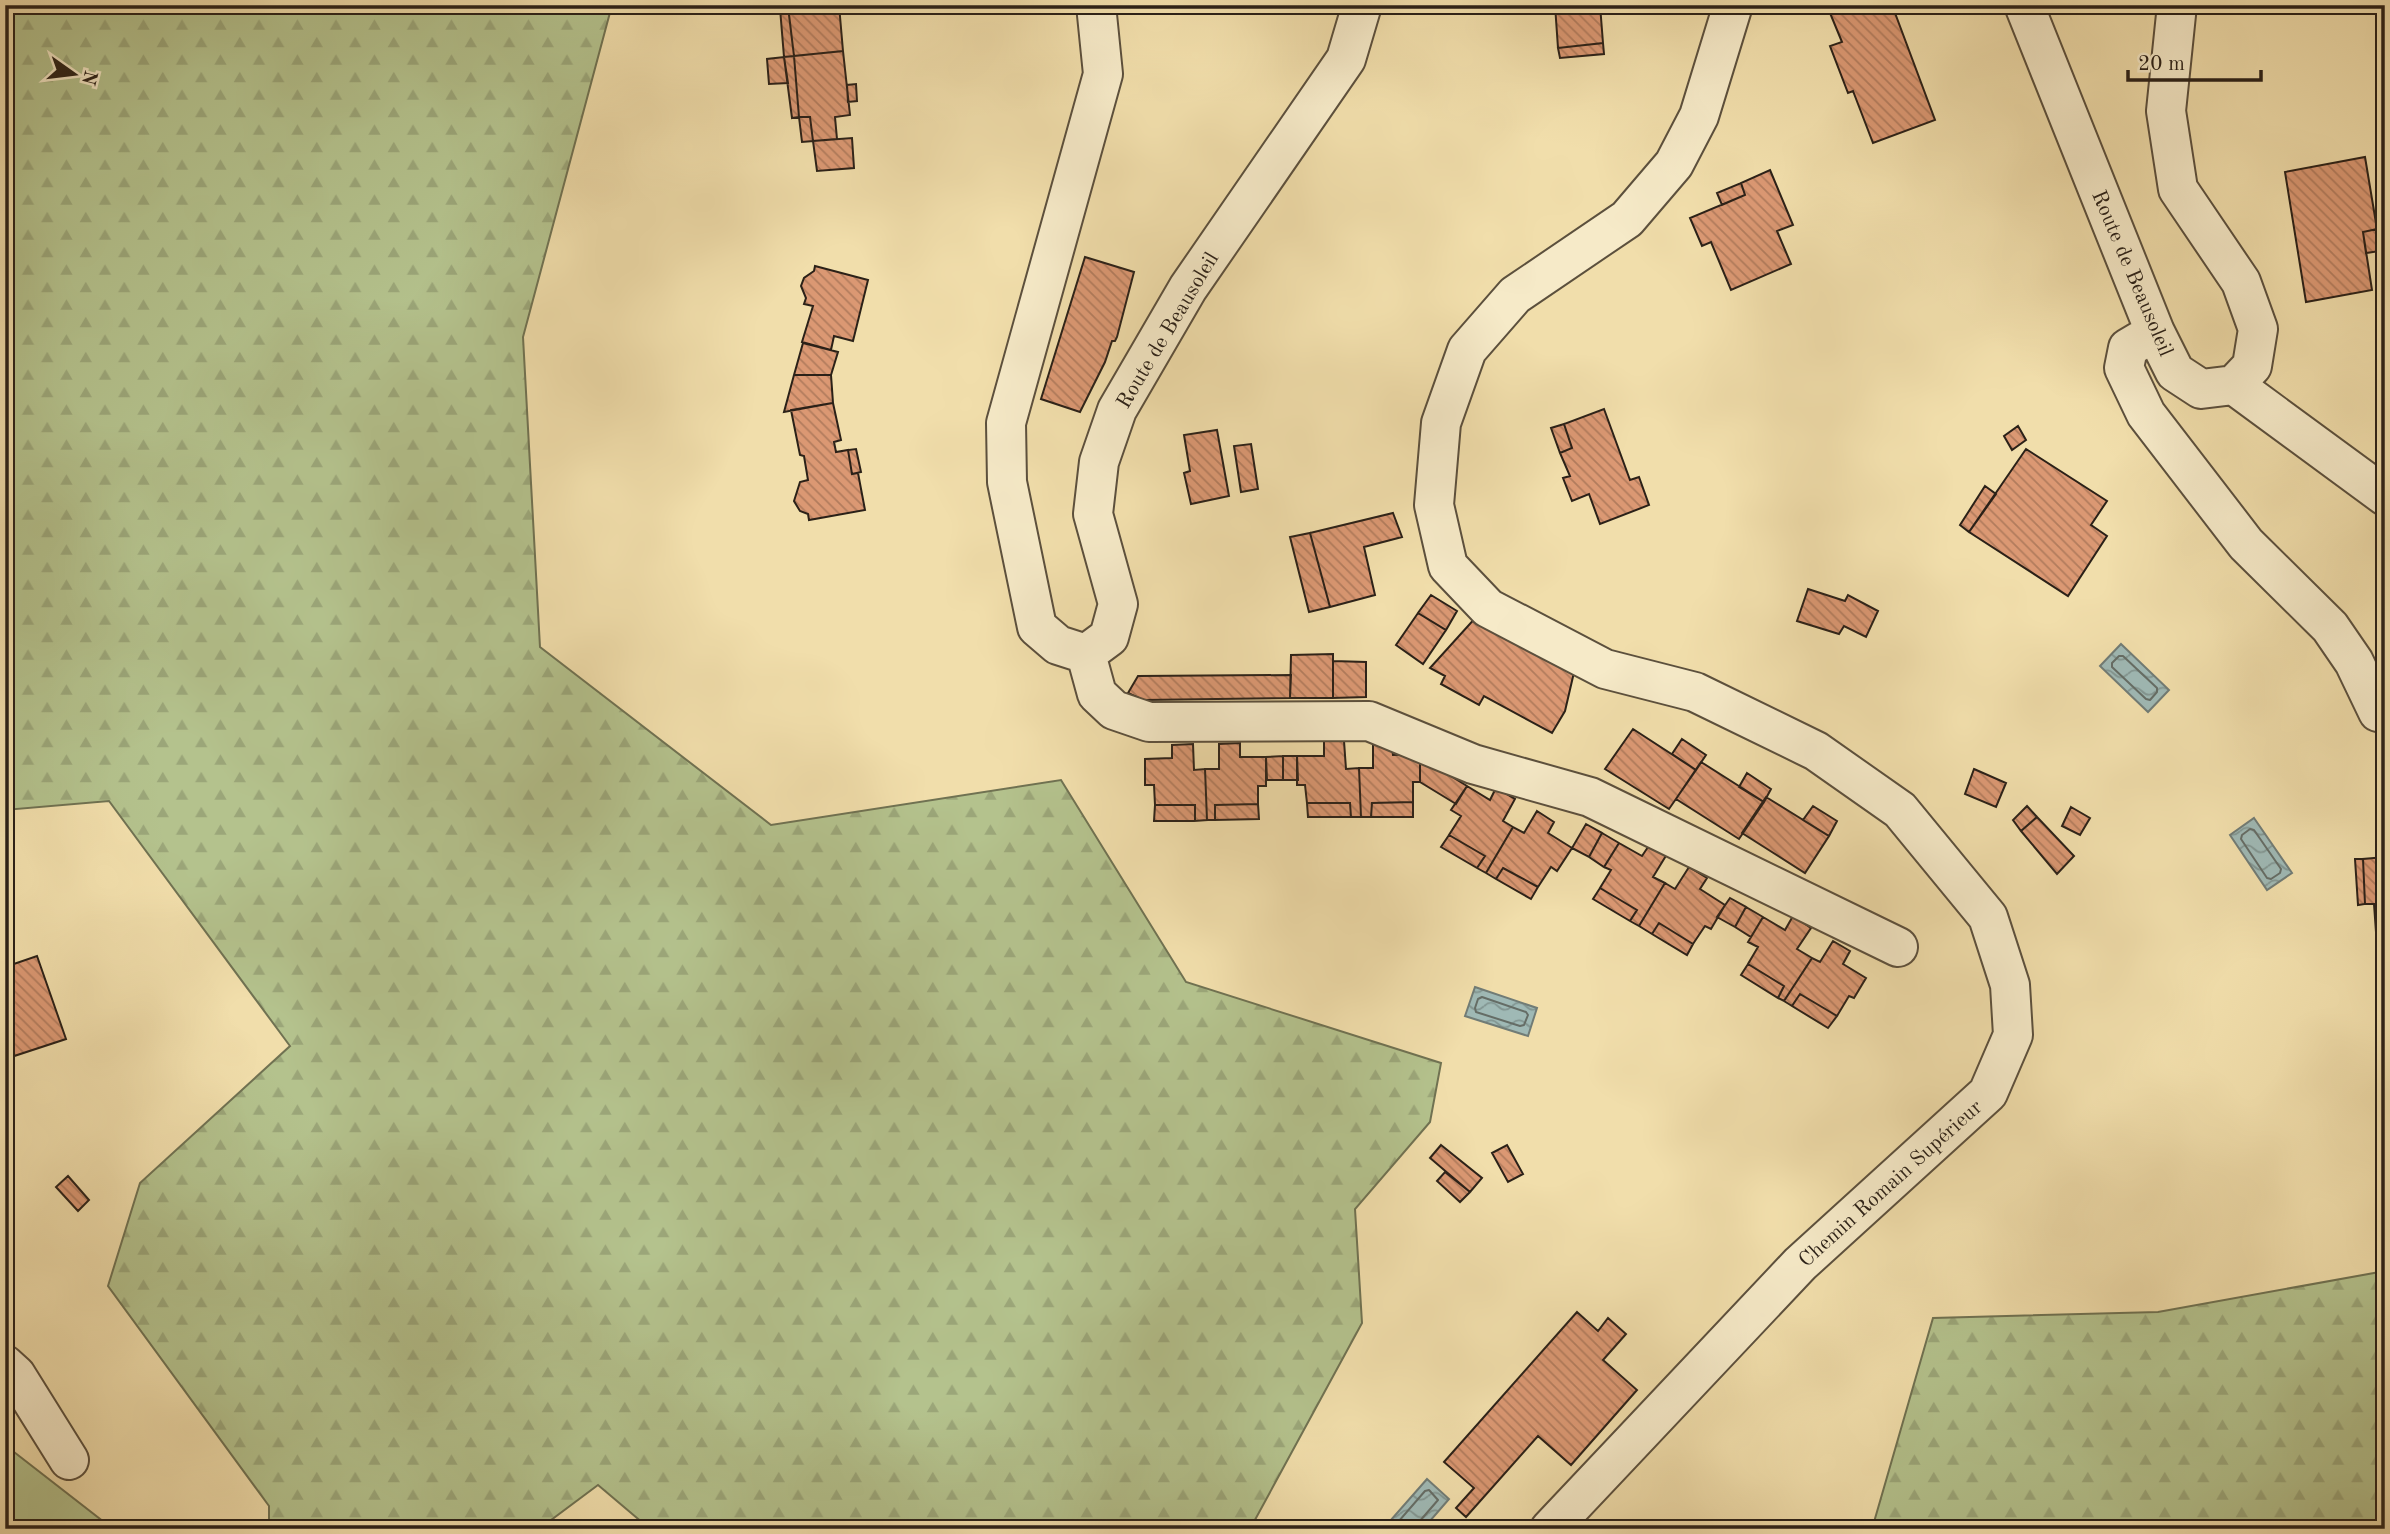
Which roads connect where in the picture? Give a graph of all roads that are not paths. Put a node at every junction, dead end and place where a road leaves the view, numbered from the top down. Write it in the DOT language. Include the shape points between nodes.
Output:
graph roads {
  1 [pos="1096,5"];
  2 [pos="1362,5"];
  3 [pos="1733,5"];
  4 [pos="2024,5"];
  5 [pos="2177,5"];
  6 [pos="2155,332"];
  7 [pos="2234,385"];
  8 [pos="2385,496"];
  9 [pos="1086,654"];
  10 [pos="2378,712"];
  11 [pos="1898,947"];
  12 [pos="5,1365"];
  13 [pos="69,1460"];
  14 [pos="1550,1529"];
  1 -- 9 [label="street" via="1103,74 1006,423 1007,482 1037,627 1058,645"];
  2 -- 9 [label="street, Route de Beausoleil" via="1346,59 1188,288 1117,410 1099,462 1093,514 1118,604 1109,637"];
  3 -- 14 [label="street, Chemin Romain Supérieur" via="1699,116 1674,164 1627,219 1515,295 1467,350 1441,423 1434,505 1448,566 1488,608 1605,669 1695,692 1816,751 1900,810 1988,917 2010,985 2013,1035 1988,1093 1800,1264"];
  4 -- 6 [label="street, Route de Beausoleil"];
  5 -- 7 [label="street" via="2166,111 2178,188 2241,282 2258,329 2252,366"];
  6 -- 7 [label="street, Route de Beausoleil" via="2175,372 2201,388"];
  6 -- 10 [label="street" via="2128,348 2124,368 2146,414 2246,544 2330,627 2354,662"];
  7 -- 8 [label="street"];
  9 -- 11 [label="street" via="1097,694 1114,710 1149,722 1369,721 1473,764 1590,797"];
  12 -- 13 [label="street" via="16,1375"];
}
